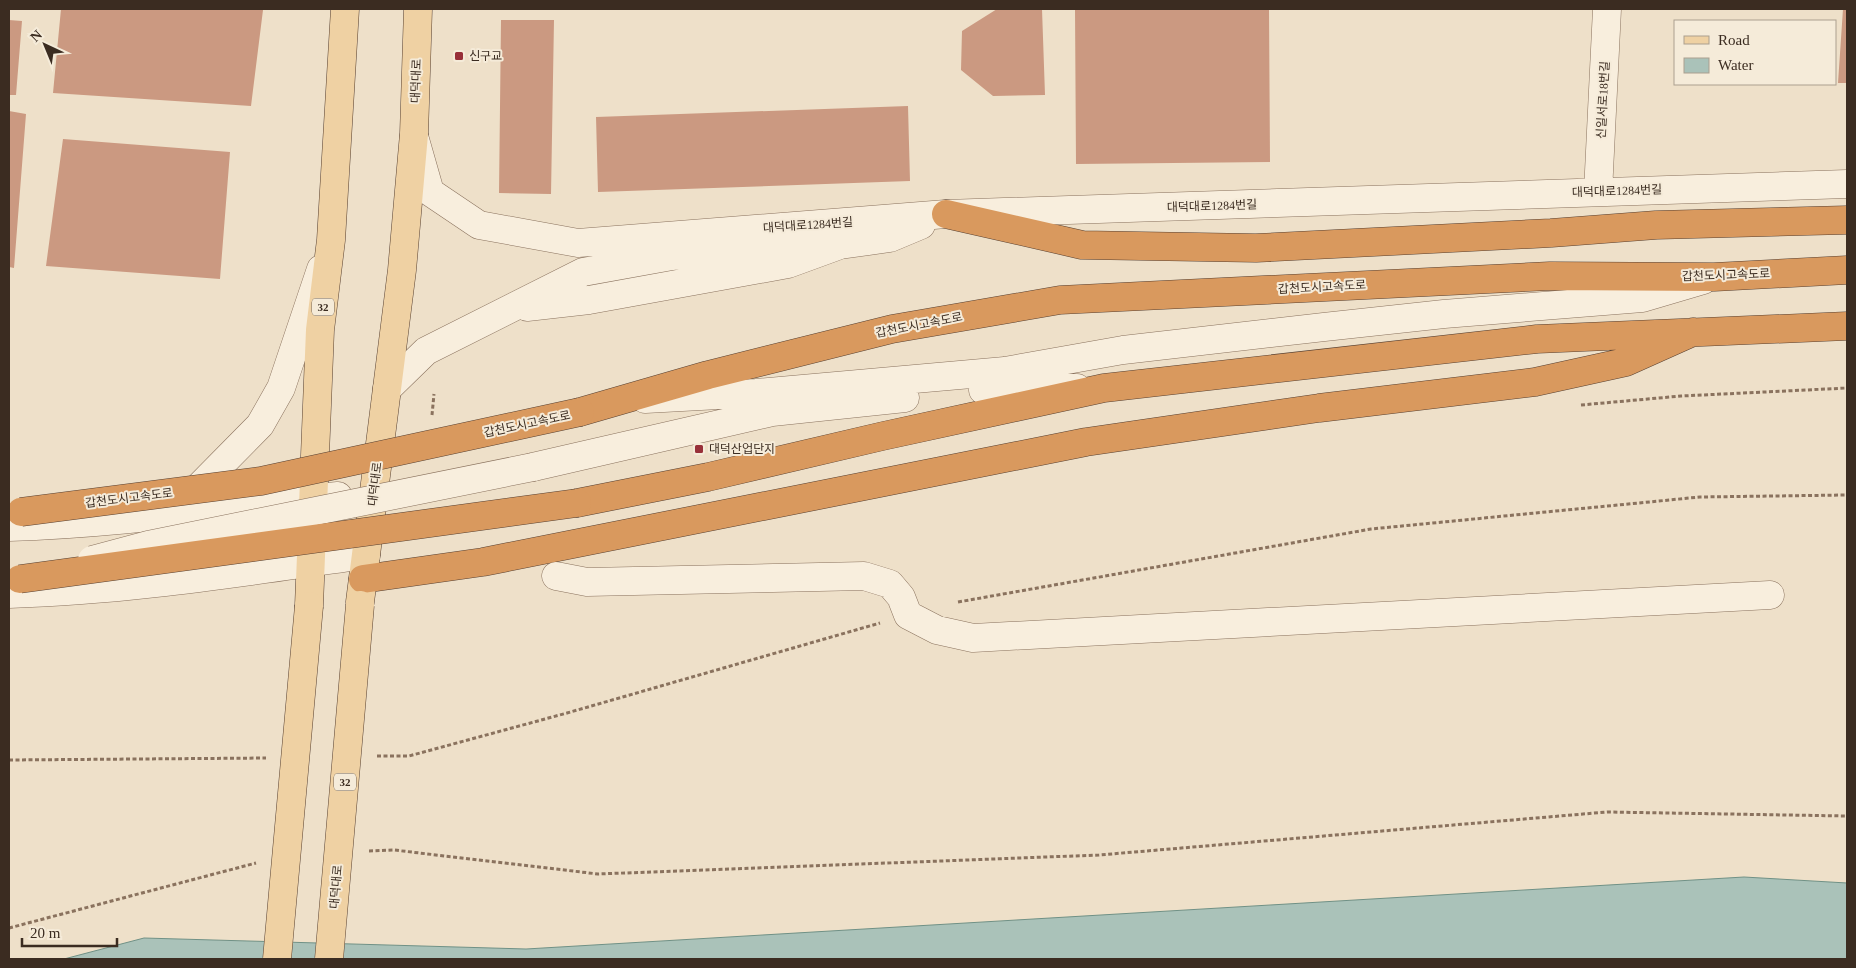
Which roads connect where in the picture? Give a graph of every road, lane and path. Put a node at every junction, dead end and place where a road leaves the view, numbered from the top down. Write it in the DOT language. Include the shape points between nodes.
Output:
graph roads {
  1 [pos="345,9"];
  2 [pos="418,9"];
  3 [pos="1607,9"];
  4 [pos="414,134"];
  5 [pos="1847,184"];
  6 [pos="1598,192"];
  7 [pos="946,214"];
  8 [pos="1847,220"];
  9 [pos="331,240"];
  10 [pos="1847,270"];
  11 [pos="1714,277"];
  12 [pos="1847,326"];
  13 [pos="1693,332"];
  14 [pos="1104,388"];
  15 [pos="1847,388"];
  16 [pos="387,389"];
  17 [pos="623,400"];
  18 [pos="1574,406"];
  19 [pos="374,493"];
  20 [pos="314,499"];
  21 [pos="9,512"];
  22 [pos="172,514"];
  23 [pos="9,527"];
  24 [pos="310,562"];
  25 [pos="556,576"];
  26 [pos="363,579"];
  27 [pos="13,584"];
  28 [pos="1770,595"];
  29 [pos="1847,816"];
  30 [pos="364,852"];
  31 [pos="265,861"];
  32 [pos="9,928"];
  33 [pos="278,959"];
  34 [pos="329,959"];
  1 -- 9 [label="main road, 32"];
  2 -- 4 [label="main road, 대덕대로 / 32"];
  3 -- 6 [label="street, 신일서로18번길"];
  4 -- 7 [label="street, 대덕대로1284번길" via="430,192 479,226 578,243"];
  4 -- 16 [label="main road, 대덕대로 / 32"];
  5 -- 6 [label="street, 대덕대로1284번길"];
  6 -- 7 [label="street, 대덕대로1284번길"];
  7 -- 8 [label="highway" via="1082,245 1256,248 1656,225"];
  7 -- 16 [label="street" via="890,238 840,245 782,245 682,255 583,272 426,351"];
  9 -- 20 [label="main road, 32" via="320,330"];
  9 -- 22 [label="street" via="282,388 260,424"];
  10 -- 11 [label="highway, 갑천도시고속도로"];
  11 -- 17 [label="street" via="1642,298 1314,328 1123,350 1005,371 756,393"];
  11 -- 17 [label="highway, 갑천도시고속도로" via="1550,276 1060,300 892,329"];
  12 -- 13 [label="highway"];
  13 -- 14 [label="highway" via="1537,339"];
  13 -- 26 [label="highway" via="1626,362 1535,382 1320,408 1086,442 483,562"];
  14 -- 27 [label="highway, bridge" via="708,477 577,503"];
  14 -- 27 [label="street, bridge" via="1007,388 772,412 533,467 148,545"];
  15 -- 18 [label="path" via="1681,396"];
  16 -- 19 [label="main road, 대덕대로 / 32"];
  17 -- 21 [label="highway, 갑천도시고속도로, bridge" via="261,481"];
  19 -- 20 [label="street"];
  19 -- 26 [label="main road, 대덕대로 / 32"];
  20 -- 22 [label="street"];
  20 -- 24 [label="main road, 32"];
  22 -- 23 [label="street"];
  24 -- 26 [label="street"];
  24 -- 27 [label="street" via="46,593"];
  24 -- 33 [label="main road, 32, bridge" via="309,606"];
  25 -- 28 [label="street" via="587,582 864,576 890,584 901,597 908,615 937,630 973,638"];
  26 -- 34 [label="main road, 대덕대로 / 32, bridge"];
  29 -- 30 [label="path" via="1607,812 1099,855 598,874 394,850"];
  31 -- 32 [label="path"];
}
